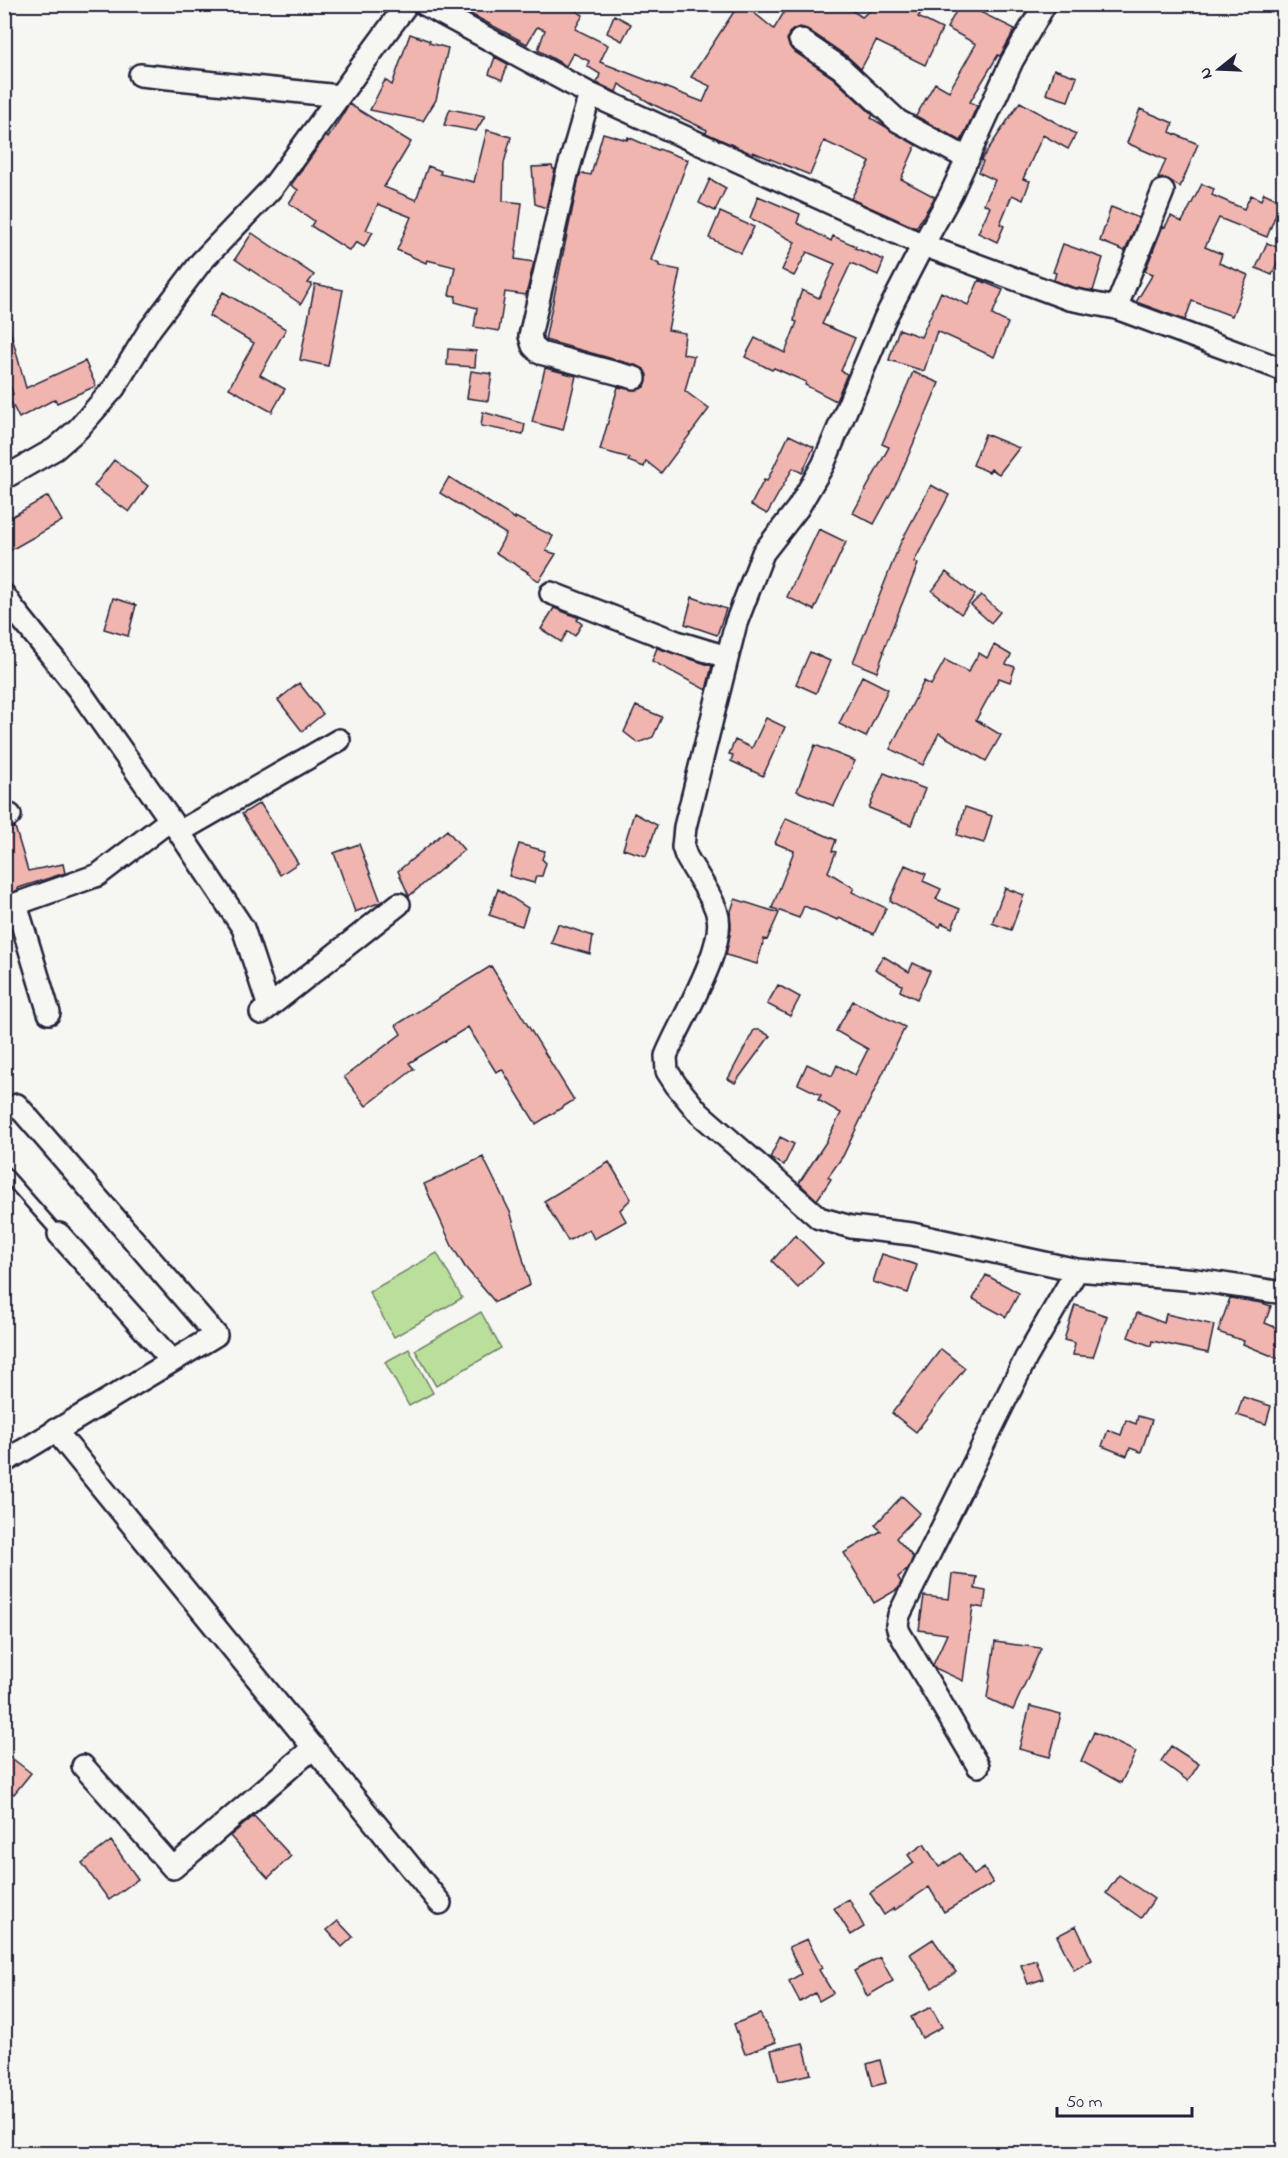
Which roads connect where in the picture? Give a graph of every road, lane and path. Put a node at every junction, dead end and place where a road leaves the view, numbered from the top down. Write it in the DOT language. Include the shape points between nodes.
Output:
graph roads {
  1 [pos="407,4"];
  2 [pos="424,4"];
  3 [pos="1045,4"];
  4 [pos="800,40"];
  5 [pos="140,75"];
  6 [pos="590,94"];
  7 [pos="339,96"];
  8 [pos="969,159"];
  9 [pos="1163,191"];
  10 [pos="922,245"];
  11 [pos="1116,308"];
  12 [pos="1284,370"];
  13 [pos="634,378"];
  14 [pos="4,478"];
  15 [pos="551,593"];
  16 [pos="4,595"];
  17 [pos="727,657"];
  18 [pos="339,740"];
  19 [pos="175,826"];
  20 [pos="399,904"];
  21 [pos="50,1013"];
  22 [pos="17,1105"];
  23 [pos="4,1172"];
  24 [pos="59,1234"];
  25 [pos="1077,1270"];
  26 [pos="1284,1293"];
  27 [pos="172,1360"];
  28 [pos="55,1430"];
  29 [pos="4,1462"];
  30 [pos="314,1747"];
  31 [pos="83,1766"];
  32 [pos="978,1766"];
  33 [pos="440,1903"];
  1 -- 7 [label="street"];
  2 -- 6 [label="street"];
  3 -- 8 [label="street" via="1012,61"];
  4 -- 8 [label="street" via="841,68 898,121"];
  5 -- 7 [label="street"];
  6 -- 10 [label="street"];
  6 -- 13 [label="street" via="559,205 530,336 540,352"];
  7 -- 14 [label="street" via="273,188 201,262 150,329 114,388 55,449"];
  8 -- 10 [label="street"];
  9 -- 11 [label="street"];
  10 -- 11 [label="street" via="1069,299"];
  10 -- 17 [label="street" via="885,318 823,465 798,508 763,553 739,613"];
  11 -- 12 [label="street"];
  15 -- 17 [label="street"];
  16 -- 19 [label="street" via="79,690"];
  17 -- 25 [label="street" via="683,847 718,914 718,934 710,963 666,1056 667,1071 699,1113 819,1218"];
  18 -- 19 [label="street"];
  19 -- 20 [label="street" via="243,928 265,1010"];
  19 -- 21 [label="street" via="98,876 16,904"];
  22 -- 27 [label="street" via="216,1335"];
  23 -- 24 [label="lane"];
  24 -- 27 [label="street"];
  25 -- 26 [label="street" via="1196,1280"];
  25 -- 32 [label="street" via="1026,1358 897,1624"];
  27 -- 28 [label="street"];
  28 -- 29 [label="street"];
  28 -- 30 [label="street"];
  30 -- 31 [label="street" via="173,1868"];
  30 -- 33 [label="street"];
}
